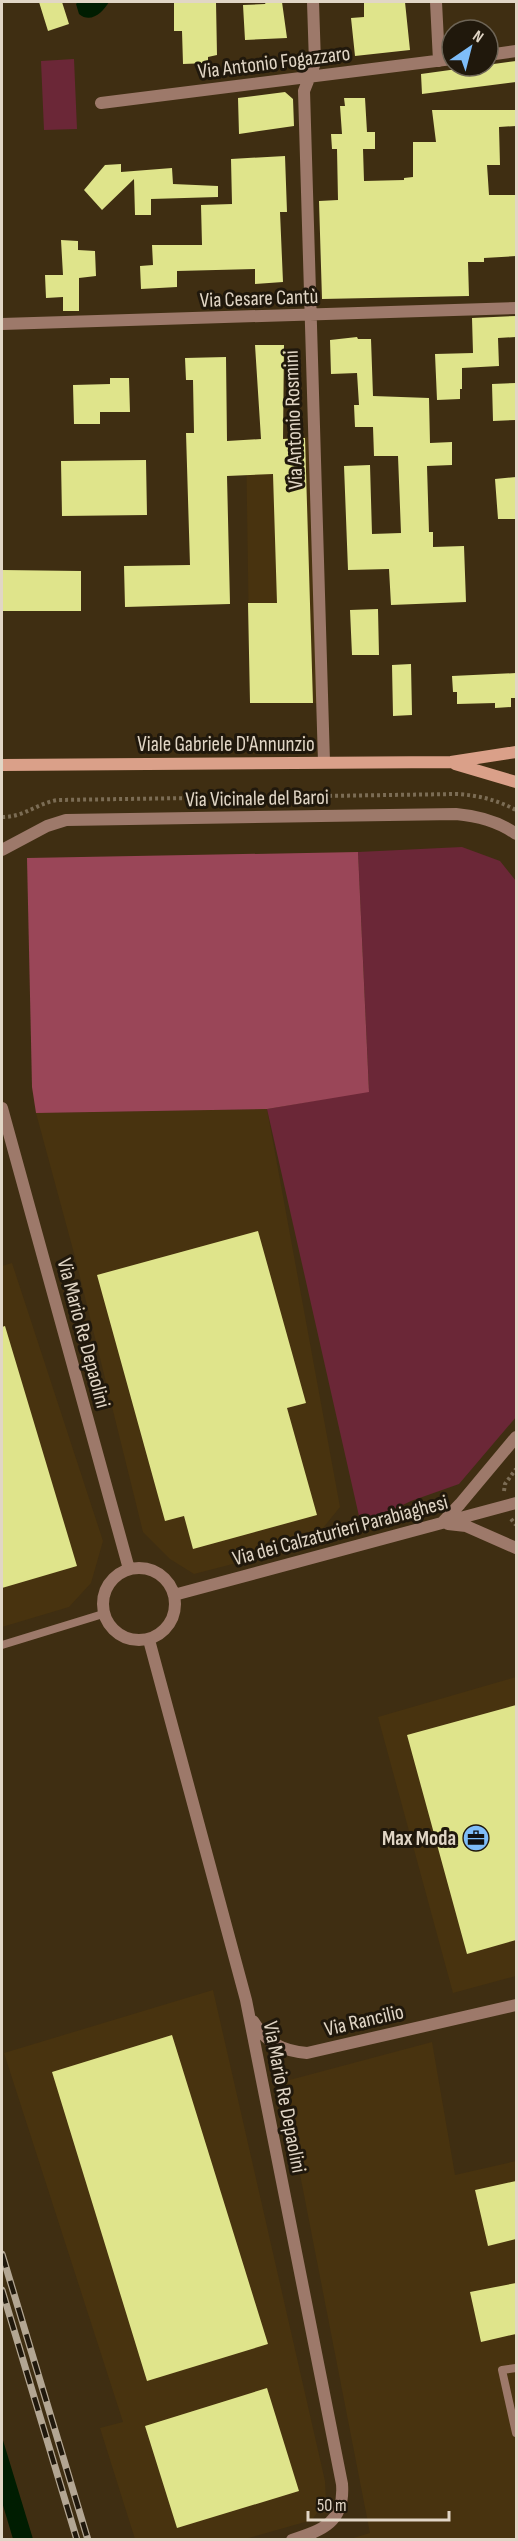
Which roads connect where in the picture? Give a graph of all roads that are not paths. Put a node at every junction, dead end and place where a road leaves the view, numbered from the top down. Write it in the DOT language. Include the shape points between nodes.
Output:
graph roads {
  1 [pos="313,2"];
  2 [pos="436,2"];
  3 [pos="516,51"];
  4 [pos="500,53"];
  5 [pos="439,61"];
  6 [pos="309,77"];
  7 [pos="100,103"];
  8 [pos="516,308"];
  9 [pos="310,316"];
  10 [pos="2,324"];
  11 [pos="516,752"];
  12 [pos="324,762"];
  13 [pos="451,762"];
  14 [pos="2,765"];
  15 [pos="516,782"];
  16 [pos="516,834"];
  17 [pos="2,850"];
  18 [pos="2,1108"];
  19 [pos="516,1437"];
  20 [pos="516,1503"];
  21 [pos="441,1523"];
  22 [pos="516,1548"];
  23 [pos="129,1569"];
  24 [pos="174,1595"];
  25 [pos="103,1614"];
  26 [pos="149,1640"];
  27 [pos="2,1644"];
  28 [pos="246,2000"];
  29 [pos="516,2005"];
  30 [pos="516,2368"];
  31 [pos="516,2433"];
  32 [pos="292,2540"];
  1 -- 6 [label="street, Via Antonio Rosmini" via="315,63"];
  2 -- 5 [label="street"];
  3 -- 4 [label="street"];
  5 -- 6 [label="street, Via Antonio Fogazzaro"];
  6 -- 7 [label="street, Via Antonio Fogazzaro"];
  6 -- 9 [label="street, Via Antonio Rosmini" via="304,91"];
  8 -- 9 [label="street, Via Cesare Cantù"];
  9 -- 10 [label="street, Via Cesare Cantù"];
  9 -- 12 [label="street, Via Antonio Rosmini"];
  11 -- 13 [label="main road, Viale Gabriele D'Annunzio"];
  12 -- 13 [label="main road, Viale Gabriele D'Annunzio"];
  12 -- 14 [label="main road, Viale Gabriele D'Annunzio"];
  13 -- 15 [label="main road, Viale Gabriele D'Annunzio"];
  16 -- 17 [label="street, Via Vicinale del Baroi" via="493,821 456,814 66,820"];
  18 -- 23 [label="street, Via Mario Re Depaolini"];
  19 -- 21 [label="street"];
  20 -- 21 [label="street, Via dei Calzaturieri Parabiaghesi"];
  21 -- 22 [label="street" via="466,1526"];
  21 -- 24 [label="street, Via dei Calzaturieri Parabiaghesi"];
  23 -- 24 [label="street" via="157,1572"];
  23 -- 25 [label="street" via="116,1575 107,1586"];
  24 -- 26 [label="street" via="176,1609 171,1623 162,1634"];
  25 -- 26 [label="street" via="121,1636 134,1641"];
  25 -- 27 [label="lane"];
  26 -- 28 [label="street, Via Mario Re Depaolini"];
  28 -- 29 [label="street, Via Rancilio" via="253,2022 266,2039 285,2050 306,2053"];
  28 -- 32 [label="street, Via Mario Re Depaolini" via="342,2484 341,2505 331,2522"];
  30 -- 31 [label="lane" via="502,2370"];
}
